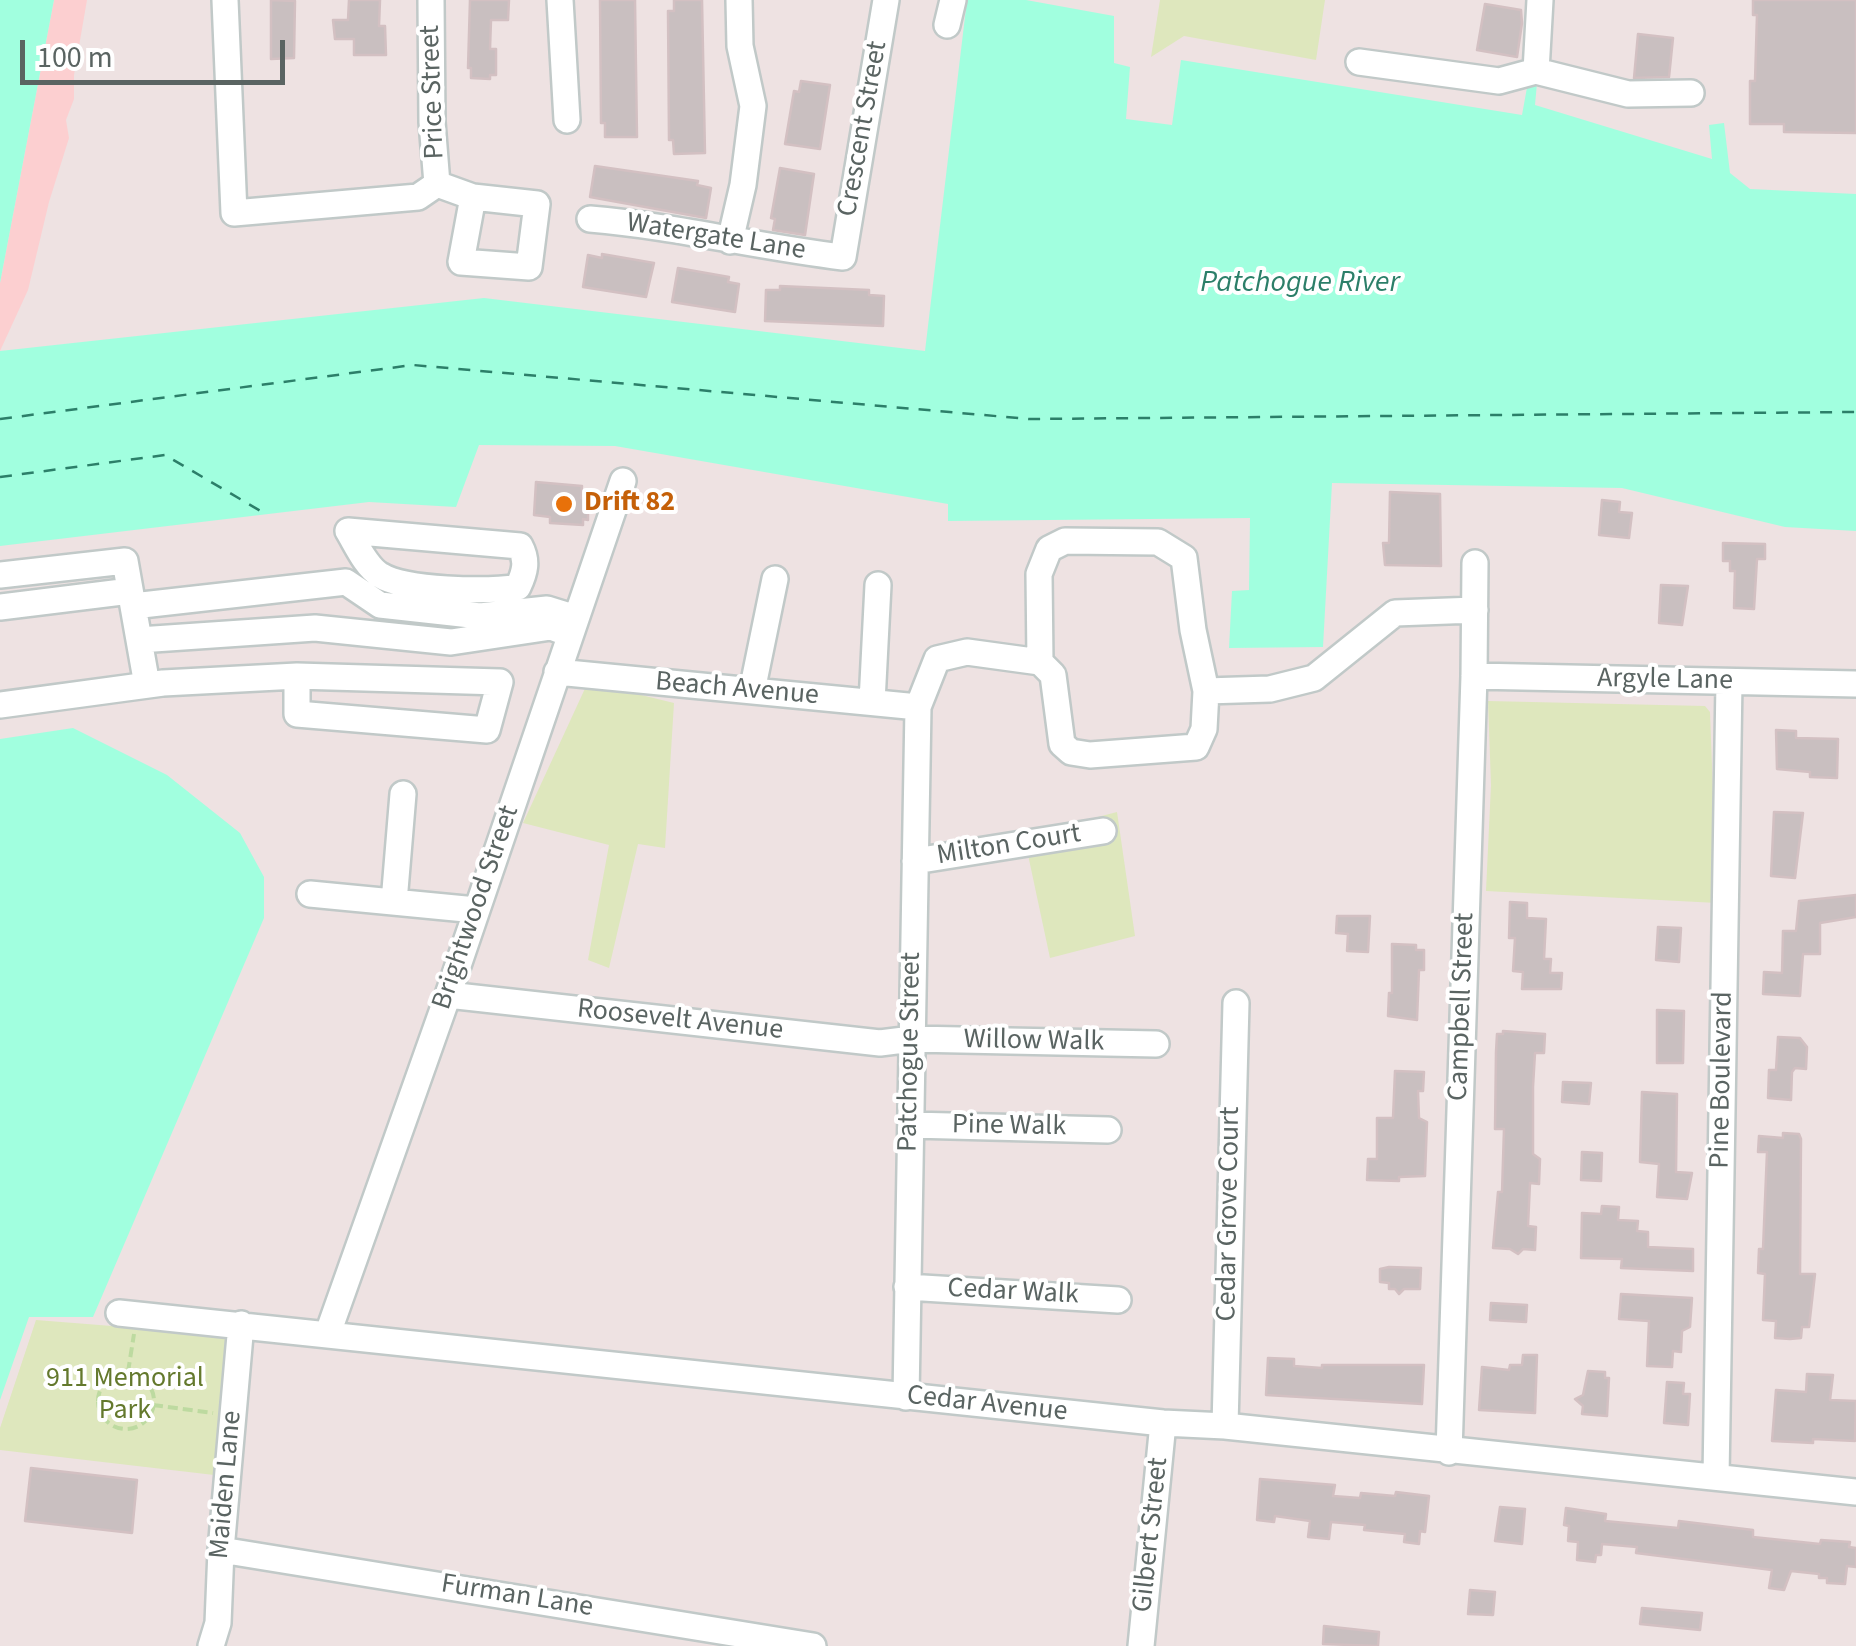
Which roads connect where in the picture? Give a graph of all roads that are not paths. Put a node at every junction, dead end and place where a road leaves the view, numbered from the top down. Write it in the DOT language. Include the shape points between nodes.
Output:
graph roads {
  1 [pos="225,0"];
  2 [pos="431,0"];
  3 [pos="560,0"];
  4 [pos="740,0"];
  5 [pos="886,0"];
  6 [pos="1540,0"];
  7 [pos="1359,62"];
  8 [pos="1536,71"];
  9 [pos="1691,94"];
  10 [pos="567,120"];
  11 [pos="437,184"];
  12 [pos="472,197"];
  13 [pos="590,219"];
  14 [pos="730,241"];
  15 [pos="843,258"];
  16 [pos="623,481"];
  17 [pos="348,531"];
  18 [pos="1475,563"];
  19 [pos="0,575"];
  20 [pos="775,580"];
  21 [pos="346,582"];
  22 [pos="878,585"];
  23 [pos="132,598"];
  24 [pos="0,607"];
  25 [pos="1475,610"];
  26 [pos="573,626"];
  27 [pos="139,640"];
  28 [pos="1040,662"];
  29 [pos="556,672"];
  30 [pos="297,676"];
  31 [pos="1474,676"];
  32 [pos="1729,682"];
  33 [pos="1856,684"];
  34 [pos="147,685"];
  35 [pos="752,691"];
  36 [pos="1206,691"];
  37 [pos="872,702"];
  38 [pos="0,705"];
  39 [pos="918,707"];
  40 [pos="403,794"];
  41 [pos="1103,830"];
  42 [pos="914,861"];
  43 [pos="310,894"];
  44 [pos="394,902"];
  45 [pos="476,910"];
  46 [pos="448,995"];
  47 [pos="1236,1002"];
  48 [pos="912,1039"];
  49 [pos="1156,1044"];
  50 [pos="910,1125"];
  51 [pos="1108,1130"];
  52 [pos="907,1287"];
  53 [pos="1118,1300"];
  54 [pos="128,1314"];
  55 [pos="241,1324"];
  56 [pos="328,1333"];
  57 [pos="906,1397"];
  58 [pos="1163,1423"];
  59 [pos="1225,1426"];
  60 [pos="1449,1452"];
  61 [pos="1716,1477"];
  62 [pos="1856,1492"];
  63 [pos="221,1550"];
  64 [pos="752,1640"];
  65 [pos="211,1646"];
  66 [pos="812,1646"];
  67 [pos="1140,1646"];
  1 -- 11 [label="street" via="234,213 418,197"];
  2 -- 11 [label="street, Price Street"];
  3 -- 10 [label="street"];
  4 -- 14 [label="street" via="740,46 753,106"];
  5 -- 15 [label="street, Crescent Street"];
  6 -- 8 [label="street"];
  7 -- 8 [label="street" via="1499,81"];
  8 -- 9 [label="street" via="1628,94"];
  11 -- 12 [label="street"];
  13 -- 14 [label="street, Watergate Lane"];
  14 -- 15 [label="street, Watergate Lane"];
  16 -- 26 [label="street, Brightwood Street"];
  17 -- 17 [label="street" via="520,546 525,572 518,587 492,592 398,582 376,574"];
  17 -- 21 [label="street" via="342,556"];
  18 -- 25 [label="street, Campbell Street"];
  19 -- 23 [label="street" via="125,561"];
  20 -- 35 [label="street"];
  21 -- 23 [label="street"];
  21 -- 26 [label="street" via="380,605 480,616 547,610"];
  22 -- 37 [label="street"];
  23 -- 24 [label="street"];
  23 -- 27 [label="street"];
  25 -- 31 [label="street, Campbell Street"];
  25 -- 36 [label="street" via="1396,613 1314,678 1270,689"];
  26 -- 27 [label="street" via="451,642 315,628"];
  26 -- 29 [label="street, Brightwood Street"];
  27 -- 34 [label="street"];
  28 -- 36 [label="street" via="1053,675 1062,744 1071,752 1196,747"];
  28 -- 36 [label="street" via="1039,574 1048,549 1065,541 1158,542 1184,558"];
  28 -- 39 [label="street, Patchogue Street" via="967,652 936,659"];
  29 -- 35 [label="street, Beach Avenue"];
  29 -- 45 [label="street, Brightwood Street"];
  30 -- 30 [label="street" via="489,681 500,682 488,730 297,714"];
  30 -- 34 [label="street"];
  31 -- 32 [label="street, Argyle Lane"];
  31 -- 60 [label="street, Campbell Street"];
  32 -- 33 [label="street, Argyle Lane"];
  32 -- 61 [label="street, Pine Boulevard"];
  34 -- 38 [label="street"];
  35 -- 37 [label="street, Beach Avenue"];
  37 -- 39 [label="street, Beach Avenue"];
  39 -- 42 [label="street, Patchogue Street"];
  40 -- 44 [label="street"];
  41 -- 42 [label="street, Milton Court"];
  42 -- 48 [label="street, Patchogue Street"];
  43 -- 44 [label="street"];
  44 -- 45 [label="street"];
  45 -- 46 [label="street, Brightwood Street"];
  46 -- 48 [label="street, Roosevelt Avenue" via="880,1043"];
  46 -- 56 [label="street, Brightwood Street"];
  47 -- 59 [label="street, Cedar Grove Court"];
  48 -- 49 [label="street, Willow Walk"];
  48 -- 50 [label="street, Patchogue Street"];
  50 -- 51 [label="street, Pine Walk"];
  50 -- 52 [label="street, Patchogue Street"];
  52 -- 53 [label="street, Cedar Walk"];
  52 -- 57 [label="street, Patchogue Street"];
  54 -- 55 [label="street, Cedar Avenue"];
  55 -- 56 [label="street, Cedar Avenue"];
  55 -- 63 [label="street, Maiden Lane"];
  56 -- 57 [label="street, Cedar Avenue"];
  57 -- 58 [label="street, Cedar Avenue"];
  58 -- 59 [label="street, Cedar Avenue"];
  58 -- 67 [label="street, Gilbert Street"];
  59 -- 60 [label="street, Cedar Avenue"];
  60 -- 61 [label="street, Cedar Avenue"];
  61 -- 62 [label="street, Cedar Avenue"];
  63 -- 64 [label="street, Furman Lane"];
  63 -- 65 [label="street, Maiden Lane"];
  64 -- 66 [label="street, Furman Lane"];
}
